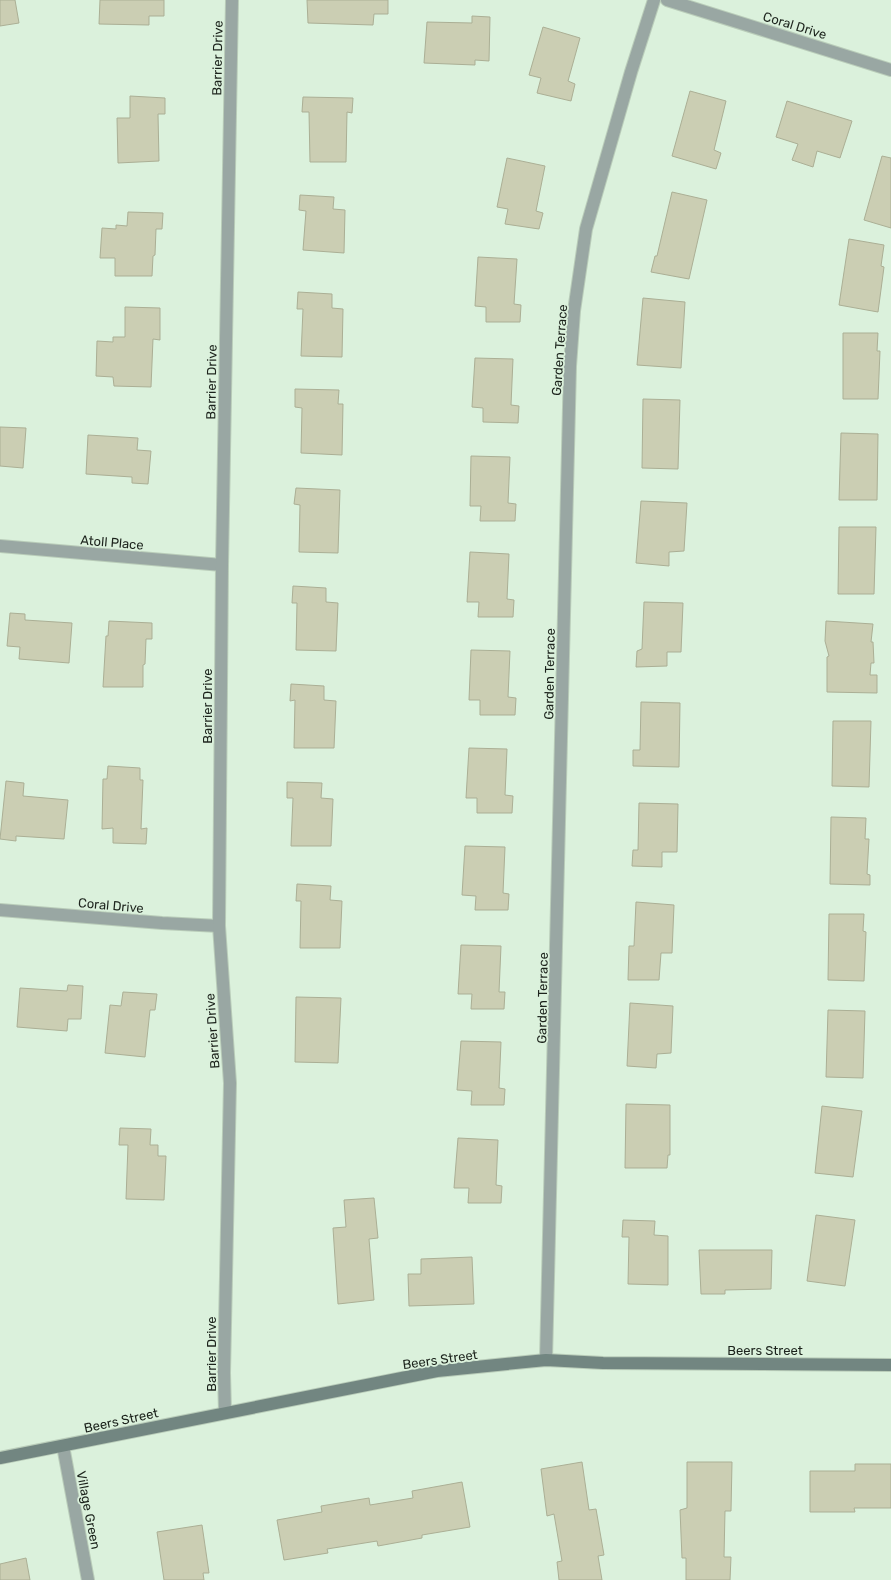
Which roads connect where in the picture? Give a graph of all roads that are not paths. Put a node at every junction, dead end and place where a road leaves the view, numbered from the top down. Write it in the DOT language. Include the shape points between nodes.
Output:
graph roads {
  1 [pos="232,0"];
  2 [pos="654,0"];
  3 [pos="667,0"];
  4 [pos="891,70"];
  5 [pos="0,546"];
  6 [pos="222,566"];
  7 [pos="0,910"];
  8 [pos="219,926"];
  9 [pos="546,1360"];
  10 [pos="891,1365"];
  11 [pos="225,1412"];
  12 [pos="63,1446"];
  13 [pos="0,1458"];
  14 [pos="88,1580"];
  1 -- 6 [label="street, Barrier Drive"];
  2 -- 9 [label="street, Garden Terrace" via="586,228 574,311 570,366"];
  3 -- 4 [label="street, Coral Drive"];
  5 -- 6 [label="street, Atoll Place"];
  6 -- 8 [label="street, Barrier Drive"];
  7 -- 8 [label="street, Coral Drive"];
  8 -- 11 [label="street, Barrier Drive" via="230,1083"];
  9 -- 10 [label="street, Beers Street" via="603,1363"];
  9 -- 11 [label="street, Beers Street" via="438,1371"];
  11 -- 12 [label="street, Beers Street"];
  12 -- 13 [label="street, Beers Street"];
  12 -- 14 [label="street, Village Green"];
}
